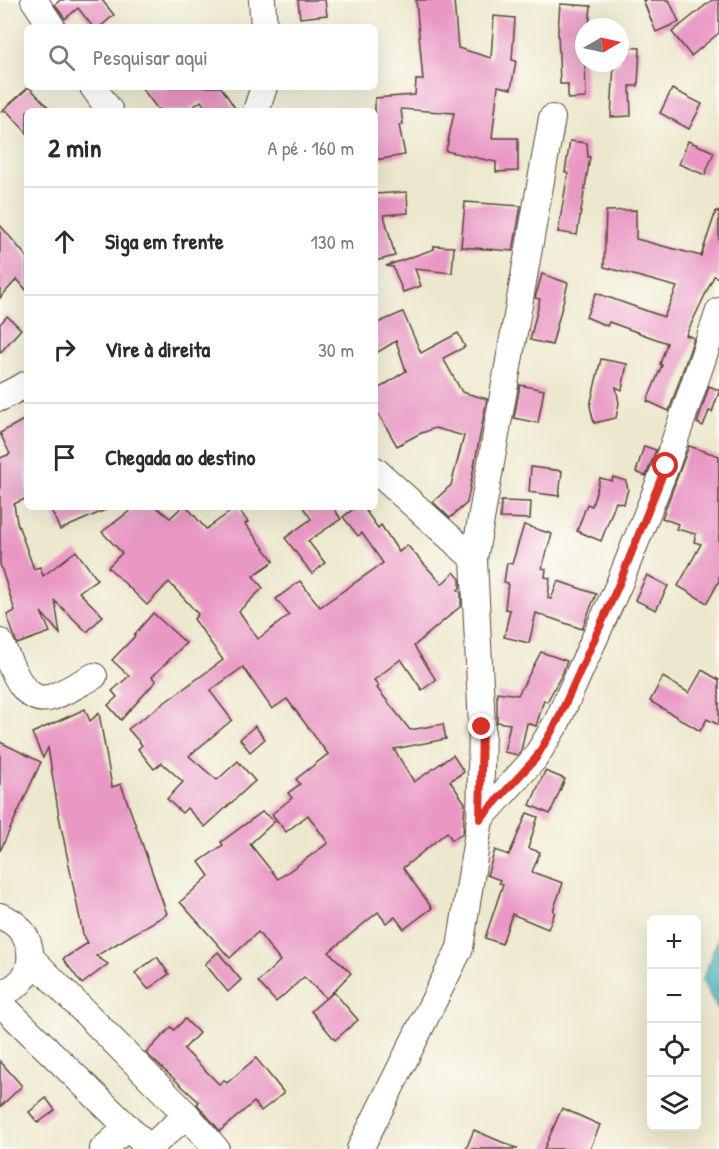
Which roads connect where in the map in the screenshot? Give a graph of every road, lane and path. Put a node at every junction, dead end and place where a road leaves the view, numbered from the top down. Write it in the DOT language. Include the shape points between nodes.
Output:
graph roads {
  1 [pos="34,0"];
  2 [pos="262,0"];
  3 [pos="50,24"];
  4 [pos="264,24"];
  5 [pos="95,90"];
  6 [pos="263,90"];
  7 [pos="108,108"];
  8 [pos="257,108"];
  9 [pos="552,118"];
  10 [pos="719,311"];
  11 [pos="24,386"];
  12 [pos="0,398"];
  13 [pos="378,473"];
  14 [pos="474,559"];
  15 [pos="0,642"];
  16 [pos="94,676"];
  17 [pos="480,819"];
  18 [pos="0,915"];
  19 [pos="31,958"];
  20 [pos="0,993"];
  21 [pos="0,1003"];
  22 [pos="187,1115"];
  23 [pos="128,1127"];
  24 [pos="103,1149"];
  25 [pos="150,1149"];
  26 [pos="216,1149"];
  27 [pos="360,1149"];
  1 -- 3 [label="street"];
  2 -- 4 [label="street"];
  5 -- 7 [label="street"];
  6 -- 8 [label="street"];
  9 -- 14 [label="street"];
  10 -- 17 [label="street" via="666,466 557,722 536,758"];
  11 -- 12 [label="street"];
  13 -- 14 [label="street"];
  14 -- 17 [label="street" via="482,727"];
  15 -- 16 [label="street" via="25,691 32,697 52,697"];
  17 -- 27 [label="street" via="460,948"];
  18 -- 19 [label="street" via="24,932"];
  19 -- 20 [label="street" via="18,984"];
  19 -- 22 [label="street"];
  21 -- 23 [label="street"];
  22 -- 25 [label="street"];
  22 -- 26 [label="street"];
  23 -- 24 [label="street"];
  23 -- 25 [label="street"];
}
